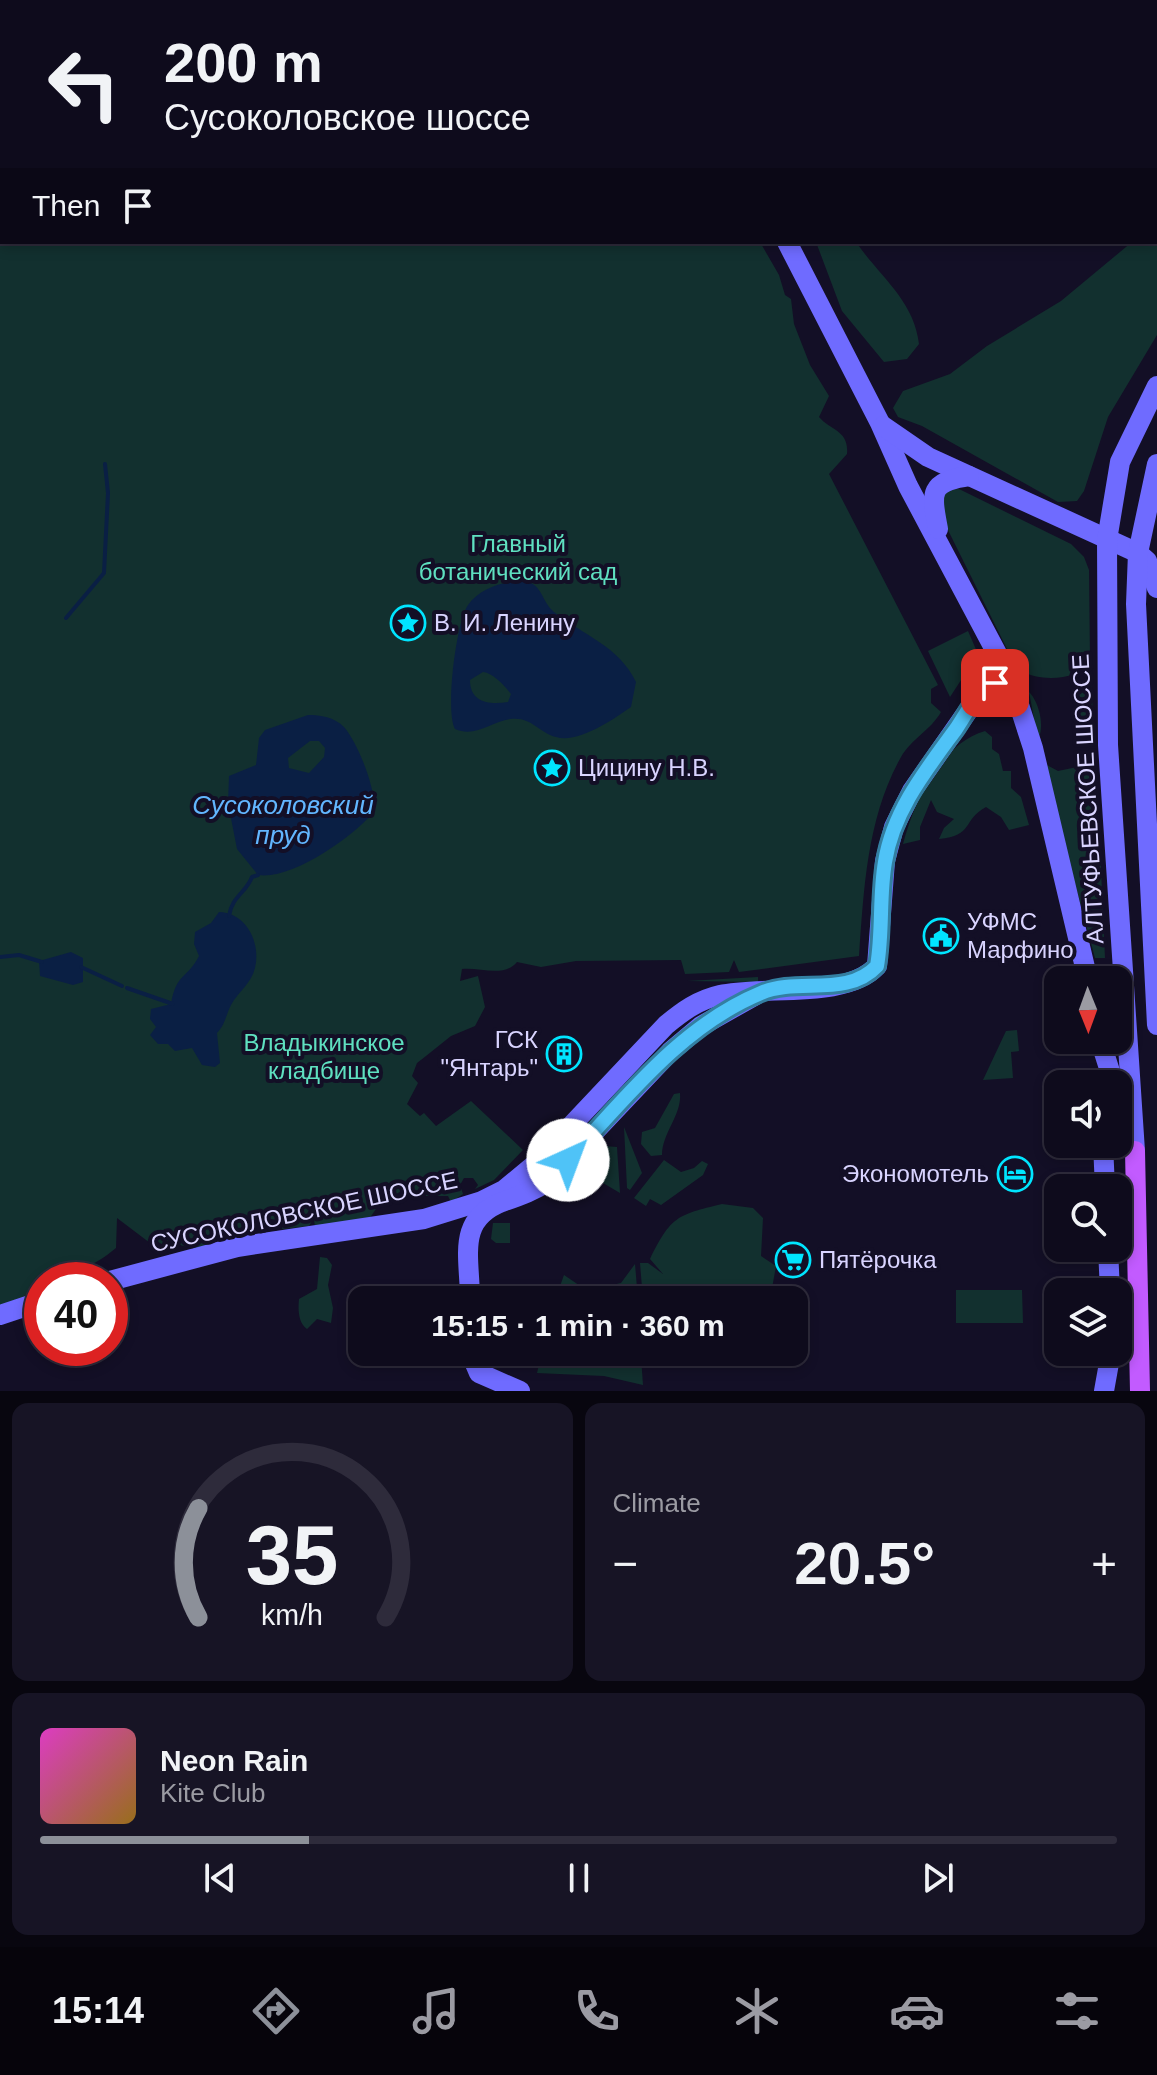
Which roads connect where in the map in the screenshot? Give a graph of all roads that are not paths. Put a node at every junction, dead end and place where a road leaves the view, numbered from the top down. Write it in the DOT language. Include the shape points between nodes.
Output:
graph roads {
  1 [pos="788,244"];
  2 [pos="1157,386"];
  3 [pos="880,423"];
  4 [pos="1157,464"];
  5 [pos="969,476"];
  6 [pos="1107,540"];
  7 [pos="941,544"];
  8 [pos="1138,553"];
  9 [pos="1157,588"];
  10 [pos="1011,680"];
  11 [pos="1143,785"];
  12 [pos="1157,806"];
  13 [pos="1085,966"];
  14 [pos="1122,966"];
  15 [pos="763,991"];
  16 [pos="1157,1025"];
  17 [pos="1128,1054"];
  18 [pos="1132,1141"];
  19 [pos="1135,1151"];
  20 [pos="533,1166"];
  21 [pos="548,1181"];
  22 [pos="444,1214"];
  23 [pos="470,1234"];
  24 [pos="128,1276"];
  25 [pos="470,1286"];
  26 [pos="24,1307"];
  27 [pos="0,1315"];
  28 [pos="476,1366"];
  29 [pos="1108,1366"];
  30 [pos="1140,1387"];
  31 [pos="520,1391"];
  32 [pos="1104,1391"];
  1 -- 3 [label="main road"];
  2 -- 6 [label="main road, АЛТУФЬЕВСКОЕ ШОССЕ" via="1120,462"];
  3 -- 5 [label="main road" via="928,457"];
  3 -- 7 [label="main road"];
  4 -- 8 [label="main road"];
  5 -- 6 [label="main road"];
  5 -- 7 [label="main road" via="941,482 935,489 932,499"];
  6 -- 8 [label="main road"];
  6 -- 14 [label="main road, АЛТУФЬЕВСКОЕ ШОССЕ" via="1108,745"];
  7 -- 10 [label="main road"];
  8 -- 9 [label="main road" via="1147,561"];
  8 -- 11 [label="main road"];
  10 -- 13 [label="main road" via="1033,748"];
  10 -- 15 [label="main road, СУСОКОЛОВСКОЕ ШОССЕ" via="991,684 979,695 906,802 885,861 877,966 858,981"];
  11 -- 12 [label="main road"];
  11 -- 16 [label="main road"];
  15 -- 20 [label="main road, СУСОКОЛОВСКОЕ ШОССЕ" via="722,994 688,1007"];
  15 -- 21 [label="main road, СУСОКОЛОВСКОЕ ШОССЕ" via="701,1026 670,1052"];
  17 -- 19 [label="main road, АЛТУФЬЕВСКОЕ ШОССЕ"];
  18 -- 19 [label="main road"];
  19 -- 30 [label="main road, АЛТУФЬЕВСКОЕ ШОССЕ"];
  20 -- 21 [label="main road" via="533,1177"];
  20 -- 22 [label="main road, СУСОКОЛОВСКОЕ ШОССЕ" via="494,1196"];
  21 -- 23 [label="main road, СУСОКОЛОВСКОЕ ШОССЕ" via="481,1212 471,1223"];
  22 -- 23 [label="main road" via="459,1216"];
  22 -- 24 [label="main road, СУСОКОЛОВСКОЕ ШОССЕ" via="237,1247"];
  23 -- 25 [label="main road"];
  26 -- 27 [label="main road"];
  28 -- 31 [label="main road" via="479,1373"];
  29 -- 32 [label="main road"];
}
